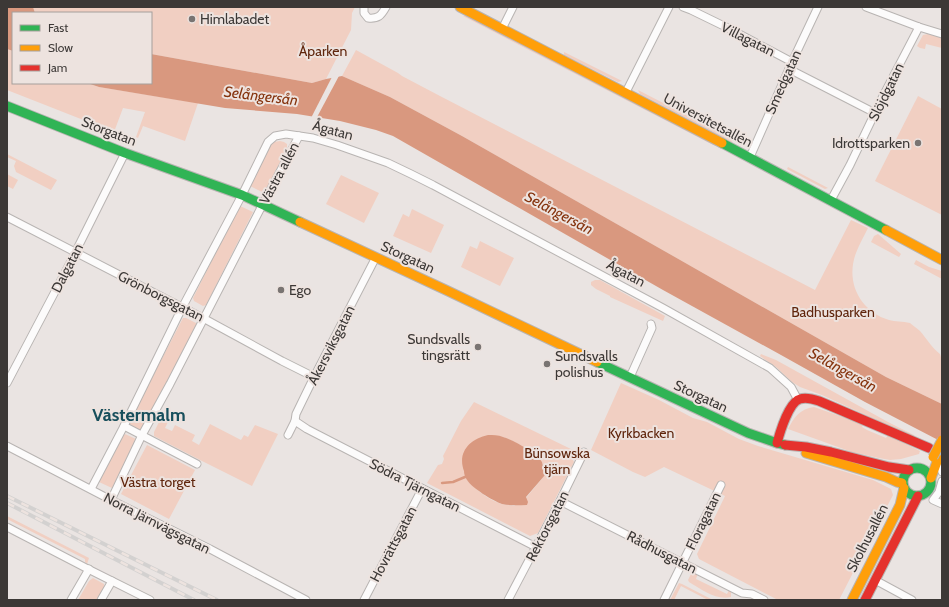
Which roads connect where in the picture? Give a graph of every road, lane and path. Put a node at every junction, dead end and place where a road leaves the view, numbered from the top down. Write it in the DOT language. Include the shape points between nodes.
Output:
graph roads {
  1 [pos="364,7"];
  2 [pos="386,7"];
  3 [pos="460,7"];
  4 [pos="513,7"];
  5 [pos="669,7"];
  6 [pos="683,7"];
  7 [pos="818,7"];
  8 [pos="866,7"];
  9 [pos="919,27"];
  10 [pos="502,29"];
  11 [pos="942,34"];
  12 [pos="792,62"];
  13 [pos="789,69"];
  14 [pos="626,92"];
  15 [pos="7,106"];
  16 [pos="875,113"];
  17 [pos="299,136"];
  18 [pos="124,153"];
  19 [pos="750,157"];
  20 [pos="242,195"];
  21 [pos="831,200"];
  22 [pos="263,204"];
  23 [pos="7,217"];
  24 [pos="75,252"];
  25 [pos="376,257"];
  26 [pos="942,260"];
  27 [pos="182,308"];
  28 [pos="203,318"];
  29 [pos="651,324"];
  30 [pos="314,377"];
  31 [pos="630,377"];
  32 [pos="7,383"];
  33 [pos="798,400"];
  34 [pos="295,420"];
  35 [pos="124,426"];
  36 [pos="142,435"];
  37 [pos="288,435"];
  38 [pos="942,440"];
  39 [pos="777,443"];
  40 [pos="7,446"];
  41 [pos="792,446"];
  42 [pos="929,448"];
  43 [pos="584,452"];
  44 [pos="939,462"];
  45 [pos="197,464"];
  46 [pos="919,468"];
  47 [pos="909,470"];
  48 [pos="931,478"];
  49 [pos="942,481"];
  50 [pos="721,485"];
  51 [pos="903,485"];
  52 [pos="91,489"];
  53 [pos="422,489"];
  54 [pos="918,496"];
  55 [pos="111,500"];
  56 [pos="560,501"];
  57 [pos="942,504"];
  58 [pos="7,527"];
  59 [pos="536,547"];
  60 [pos="682,563"];
  61 [pos="89,569"];
  62 [pos="875,580"];
  63 [pos="112,581"];
  64 [pos="71,600"];
  65 [pos="101,600"];
  66 [pos="150,600"];
  67 [pos="306,600"];
  68 [pos="364,600"];
  69 [pos="508,600"];
  70 [pos="664,600"];
  71 [pos="764,600"];
  72 [pos="852,600"];
  73 [pos="865,600"];
  74 [pos="912,600"];
  1 -- 2 [label="street" via="364,13 368,18 374,19 382,15"];
  3 -- 10 [label="street, Universitetsallén"];
  4 -- 10 [label="street"];
  5 -- 14 [label="street"];
  6 -- 12 [label="street, Villagatan"];
  7 -- 12 [label="street, Smedgatan"];
  8 -- 9 [label="street"];
  9 -- 11 [label="street"];
  9 -- 16 [label="street, Slöjdgatan"];
  10 -- 14 [label="street, Universitetsallén"];
  12 -- 13 [label="street, Smedgatan"];
  13 -- 16 [label="street"];
  13 -- 19 [label="street, Smedgatan"];
  14 -- 19 [label="street, Universitetsallén"];
  15 -- 18 [label="street, Storgatan"];
  16 -- 21 [label="street, Slöjdgatan"];
  17 -- 20 [label="street, Västra allén" via="286,134 276,136 268,142"];
  17 -- 22 [label="street, Västra allén"];
  17 -- 33 [label="street, Ågatan" via="364,154 433,185 770,368 791,387"];
  18 -- 20 [label="street, Storgatan"];
  18 -- 24 [label="street, Dalgatan"];
  19 -- 21 [label="street, Universitetsallén"];
  20 -- 22 [label="street, Storgatan"];
  20 -- 27 [label="street, Västra allén"];
  21 -- 26 [label="street, Universitetsallén"];
  22 -- 25 [label="street, Storgatan"];
  22 -- 28 [label="street, Västra allén"];
  23 -- 24 [label="street, Grönborgsgatan"];
  24 -- 27 [label="street, Grönborgsgatan"];
  24 -- 32 [label="street, Dalgatan"];
  25 -- 30 [label="street, Åkersviksgatan"];
  25 -- 31 [label="street, Storgatan"];
  27 -- 28 [label="street, Grönborgsgatan"];
  27 -- 35 [label="street, Västra allén"];
  28 -- 30 [label="street, Grönborgsgatan"];
  28 -- 36 [label="street, Västra allén"];
  29 -- 31 [label="street" via="652,328"];
  30 -- 34 [label="street, Åkersviksgatan"];
  31 -- 39 [label="street, Storgatan" via="748,433"];
  33 -- 39 [label="street" via="790,410"];
  33 -- 42 [label="street" via="806,398 819,401"];
  34 -- 37 [label="street, Åkersviksgatan"];
  34 -- 53 [label="street, Södra Tjärngatan" via="307,429"];
  35 -- 36 [label="street"];
  35 -- 52 [label="street, Västra allén"];
  36 -- 45 [label="street"];
  36 -- 55 [label="street, Västra allén"];
  38 -- 44 [label="street, bridge"];
  39 -- 41 [label="street, Storgatan"];
  40 -- 52 [label="street, Norra Järnvägsgatan"];
  41 -- 47 [label="street, Storgatan"];
  41 -- 51 [label="street, Storgatan" via="797,450 886,477"];
  43 -- 56 [label="street, Rektorsgatan"];
  44 -- 46 [label="street" via="930,462"];
  44 -- 48 [label="street"];
  46 -- 47 [label="street"];
  46 -- 48 [label="street" via="926,471"];
  47 -- 51 [label="street" via="904,475"];
  48 -- 54 [label="street" via="930,488"];
  49 -- 57 [label="street" via="933,500"];
  50 -- 60 [label="street, Floragatan"];
  51 -- 54 [label="street" via="908,493"];
  51 -- 72 [label="street, Skolhusallén" via="900,505"];
  52 -- 55 [label="street, Norra Järnvägsgatan"];
  53 -- 59 [label="street, Södra Tjärngatan"];
  53 -- 68 [label="street, Hovrättsgatan"];
  54 -- 62 [label="street, Skolhusallén"];
  55 -- 67 [label="street, Norra Järnvägsgatan"];
  56 -- 59 [label="street, Rektorsgatan"];
  56 -- 60 [label="street, Rådhusgatan"];
  58 -- 61 [label="street"];
  59 -- 69 [label="street, Rektorsgatan"];
  60 -- 70 [label="street, Floragatan"];
  60 -- 71 [label="street, Rådhusgatan" via="742,593 752,594"];
  61 -- 63 [label="street"];
  61 -- 64 [label="street"];
  62 -- 73 [label="street, Skolhusallén"];
  62 -- 74 [label="street"];
  63 -- 65 [label="street"];
  63 -- 66 [label="street"];
}
